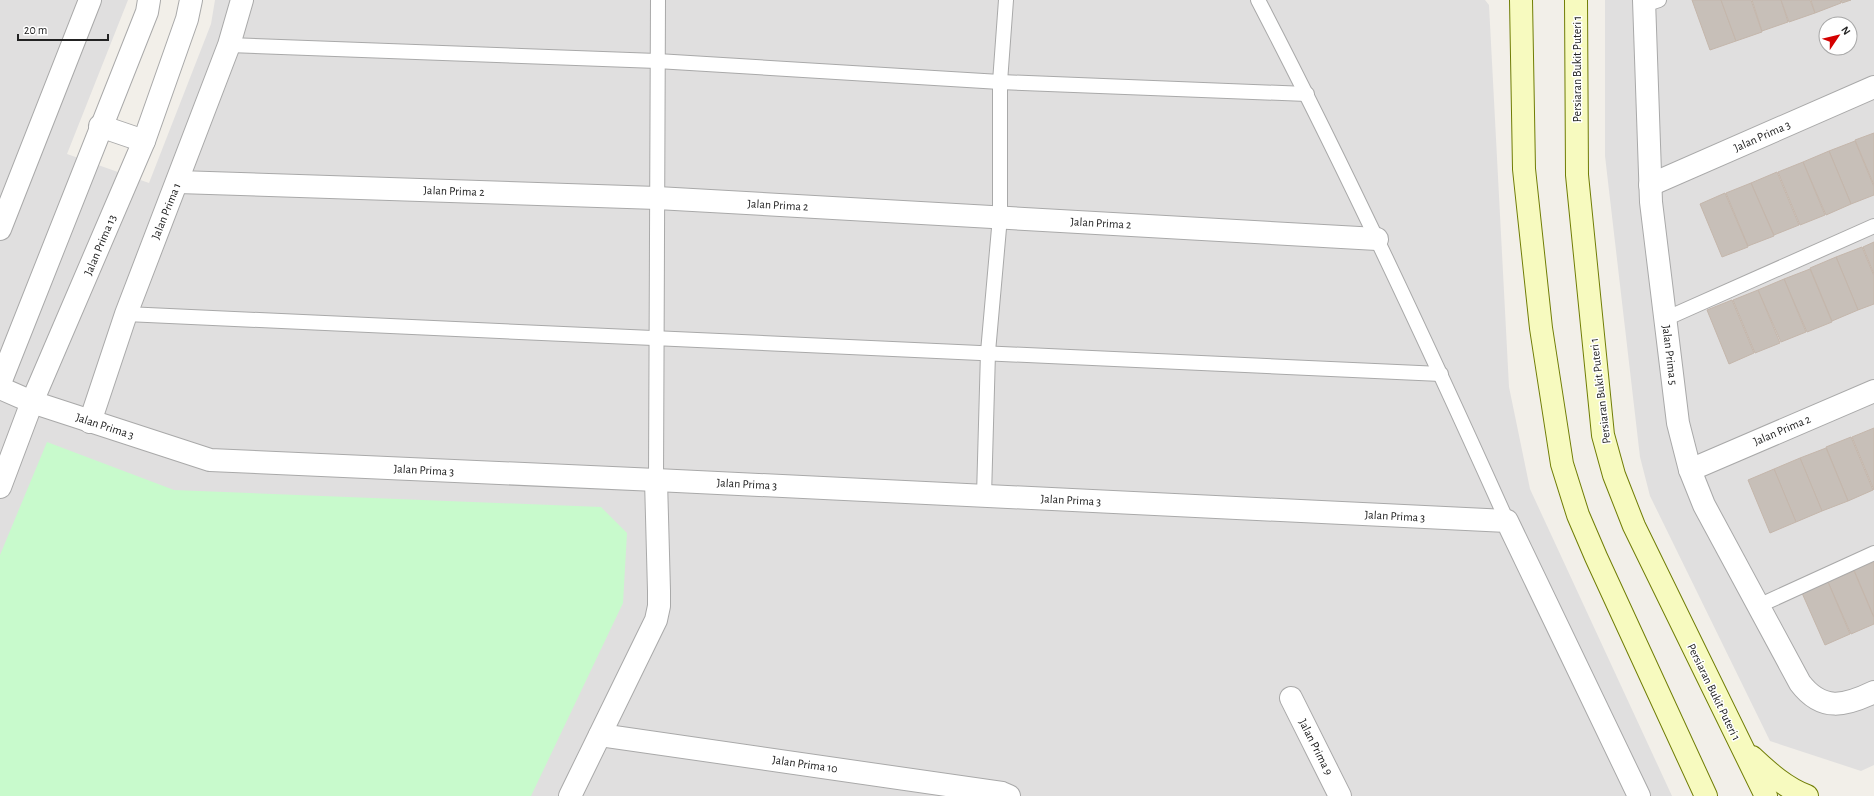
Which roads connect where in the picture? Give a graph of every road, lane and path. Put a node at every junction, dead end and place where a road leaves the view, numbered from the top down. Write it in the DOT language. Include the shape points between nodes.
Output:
graph roads {
  1 [pos="90,0"];
  2 [pos="149,0"];
  3 [pos="190,0"];
  4 [pos="242,0"];
  5 [pos="658,0"];
  6 [pos="1006,0"];
  7 [pos="1258,0"];
  8 [pos="1576,0"];
  9 [pos="1520,1"];
  10 [pos="1649,2"];
  11 [pos="229,45"];
  12 [pos="657,61"];
  13 [pos="1000,82"];
  14 [pos="1874,88"];
  15 [pos="1307,94"];
  16 [pos="100,126"];
  17 [pos="144,141"];
  18 [pos="178,182"];
  19 [pos="1650,185"];
  20 [pos="656,198"];
  21 [pos="1000,218"];
  22 [pos="1874,226"];
  23 [pos="0,229"];
  24 [pos="1377,239"];
  25 [pos="126,314"];
  26 [pos="1665,319"];
  27 [pos="656,339"];
  28 [pos="988,352"];
  29 [pos="1441,374"];
  30 [pos="0,383"];
  31 [pos="0,388"];
  32 [pos="1874,391"];
  33 [pos="32,402"];
  34 [pos="90,422"];
  35 [pos="1690,470"];
  36 [pos="656,480"];
  37 [pos="0,486"];
  38 [pos="984,496"];
  39 [pos="1507,522"];
  40 [pos="1874,553"];
  41 [pos="1758,606"];
  42 [pos="1874,692"];
  43 [pos="1291,698"];
  44 [pos="600,735"];
  45 [pos="1741,746"];
  46 [pos="570,796"];
  47 [pos="1009,796"];
  48 [pos="1340,796"];
  49 [pos="1639,796"];
  50 [pos="1706,796"];
  51 [pos="1766,796"];
  52 [pos="1808,796"];
  1 -- 23 [label="street"];
  2 -- 16 [label="street"];
  3 -- 17 [label="street, Jalan Prima 13" via="187,20"];
  4 -- 11 [label="street, Jalan Prima 1"];
  5 -- 12 [label="lane"];
  6 -- 13 [label="lane"];
  7 -- 15 [label="lane"];
  8 -- 45 [label="street, Persiaran Bukit Puteri 1" via="1578,175 1603,435 1614,475 1634,526"];
  9 -- 50 [label="street" via="1524,169 1541,328 1562,464 1578,516"];
  10 -- 19 [label="street, Jalan Prima 5"];
  11 -- 12 [label="lane"];
  11 -- 18 [label="street, Jalan Prima 1"];
  12 -- 13 [label="lane"];
  12 -- 20 [label="lane"];
  13 -- 15 [label="lane"];
  13 -- 21 [label="lane"];
  14 -- 19 [label="street, Jalan Prima 3"];
  15 -- 24 [label="lane"];
  16 -- 17 [label="street"];
  16 -- 30 [label="street"];
  17 -- 33 [label="street, Jalan Prima 13"];
  18 -- 20 [label="street, Jalan Prima 2"];
  18 -- 25 [label="street, Jalan Prima 1"];
  19 -- 26 [label="street, Jalan Prima 5"];
  20 -- 21 [label="street, Jalan Prima 2"];
  20 -- 27 [label="lane"];
  21 -- 24 [label="street, Jalan Prima 2"];
  21 -- 28 [label="lane"];
  22 -- 26 [label="lane"];
  24 -- 29 [label="lane"];
  25 -- 27 [label="lane"];
  25 -- 34 [label="street, Jalan Prima 1"];
  26 -- 35 [label="street, Jalan Prima 5" via="1678,423"];
  27 -- 28 [label="lane"];
  27 -- 36 [label="lane"];
  28 -- 29 [label="lane"];
  28 -- 38 [label="lane"];
  29 -- 39 [label="lane"];
  31 -- 33 [label="street, Jalan Prima 3"];
  32 -- 35 [label="street, Jalan Prima 2"];
  33 -- 34 [label="street, Jalan Prima 3"];
  33 -- 37 [label="street, Jalan Prima 13"];
  34 -- 36 [label="street, Jalan Prima 3" via="210,460"];
  35 -- 41 [label="street, Jalan Prima 5" via="1704,505"];
  36 -- 38 [label="street, Jalan Prima 3"];
  36 -- 44 [label="street" via="659,606 656,620"];
  38 -- 39 [label="street, Jalan Prima 3"];
  39 -- 49 [label="street"];
  40 -- 41 [label="lane"];
  41 -- 42 [label="street, Jalan Prima 5" via="1807,693 1830,704 1844,704"];
  43 -- 48 [label="street, Jalan Prima 9"];
  44 -- 46 [label="street"];
  44 -- 47 [label="street, Jalan Prima 10"];
  45 -- 51 [label="street, Persiaran Bukit Puteri 1"];
  45 -- 52 [label="street" via="1772,776"];
}
